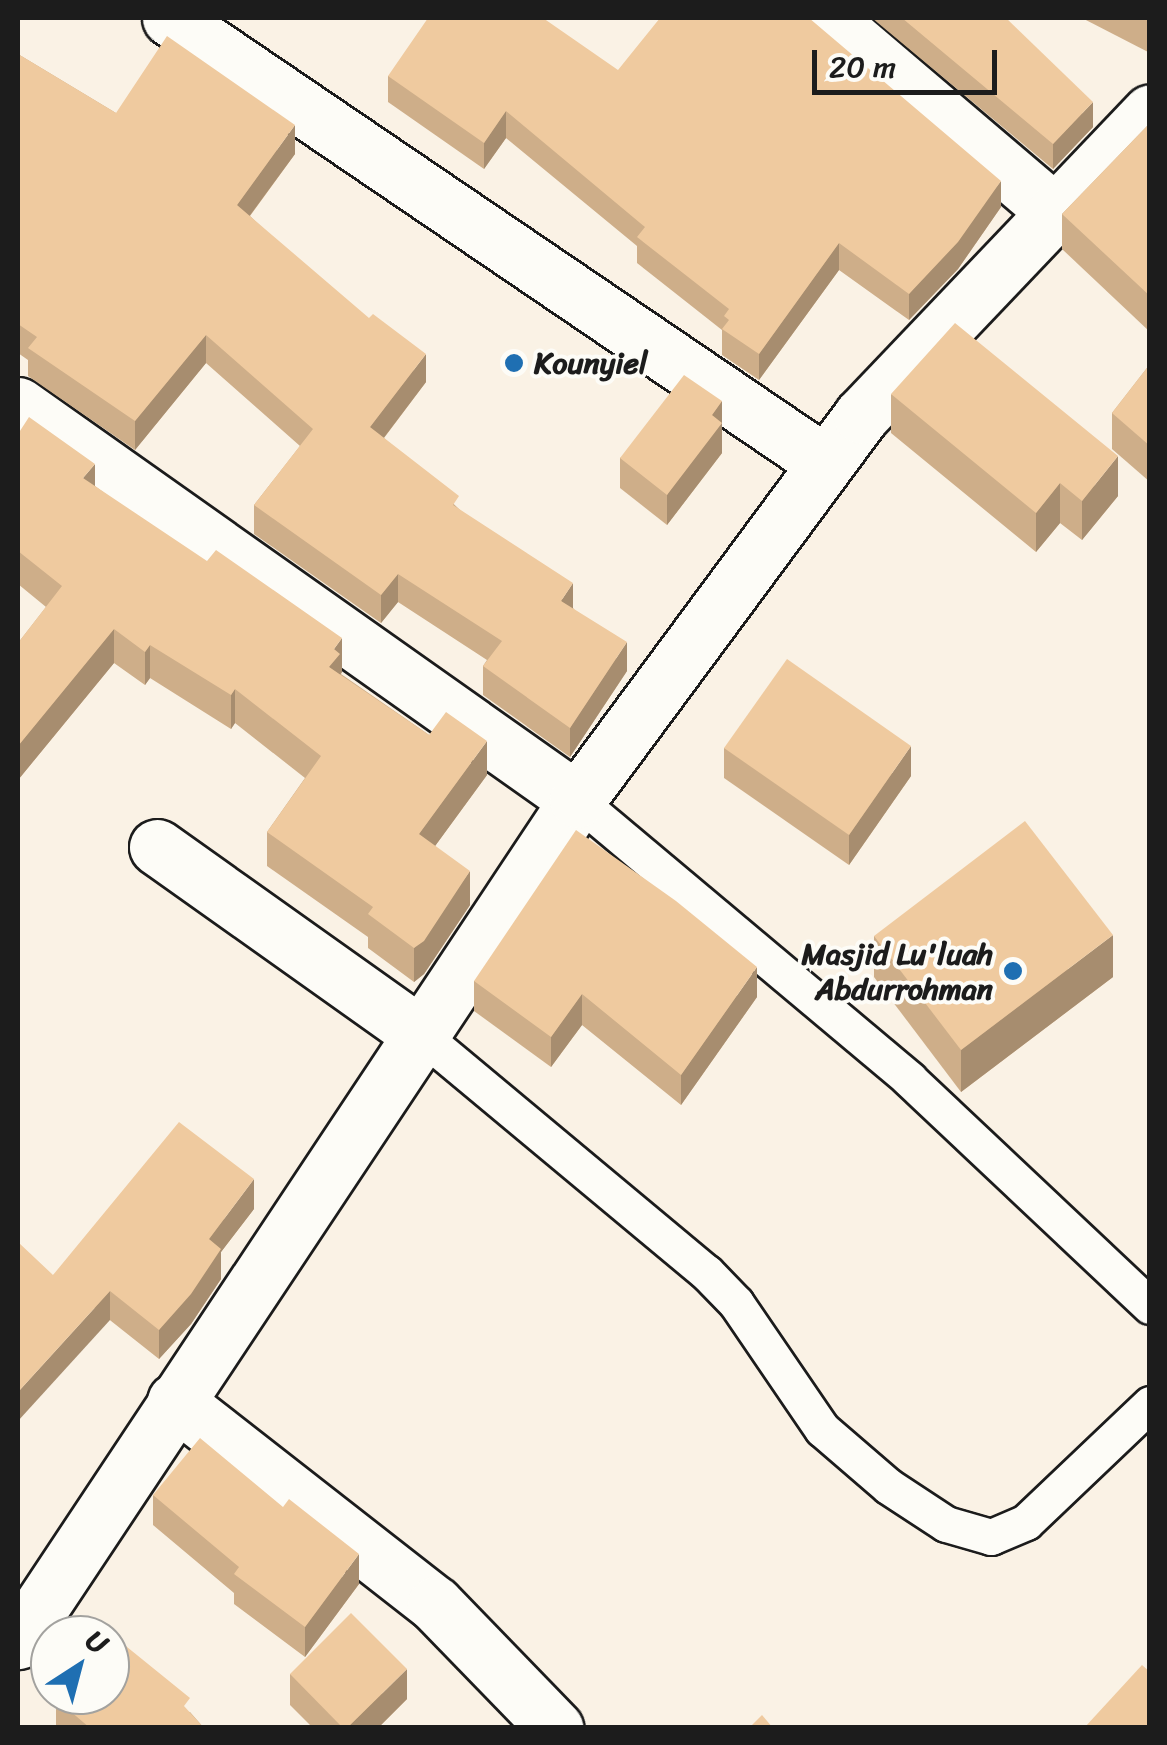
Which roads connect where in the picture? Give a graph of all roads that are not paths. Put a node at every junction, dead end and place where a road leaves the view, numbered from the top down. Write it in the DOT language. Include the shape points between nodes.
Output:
graph roads {
  1 [pos="170,18"];
  2 [pos="827,18"];
  3 [pos="1150,112"];
  4 [pos="1055,212"];
  5 [pos="18,405"];
  6 [pos="825,463"];
  7 [pos="577,800"];
  8 [pos="157,847"];
  9 [pos="411,1049"];
  10 [pos="1150,1306"];
  11 [pos="182,1392"];
  12 [pos="1150,1404"];
  13 [pos="18,1641"];
  14 [pos="555,1728"];
  1 -- 6 [label="street"];
  2 -- 4 [label="street"];
  3 -- 4 [label="street"];
  4 -- 6 [label="street" via="860,416"];
  5 -- 7 [label="street"];
  6 -- 7 [label="street"];
  7 -- 9 [label="street"];
  7 -- 10 [label="lane" via="909,1079"];
  8 -- 9 [label="street"];
  9 -- 11 [label="street"];
  9 -- 12 [label="lane" via="706,1272 736,1303 822,1429 888,1486 946,1524 991,1537 1026,1522"];
  11 -- 13 [label="street"];
  11 -- 14 [label="street" via="435,1604"];
}
